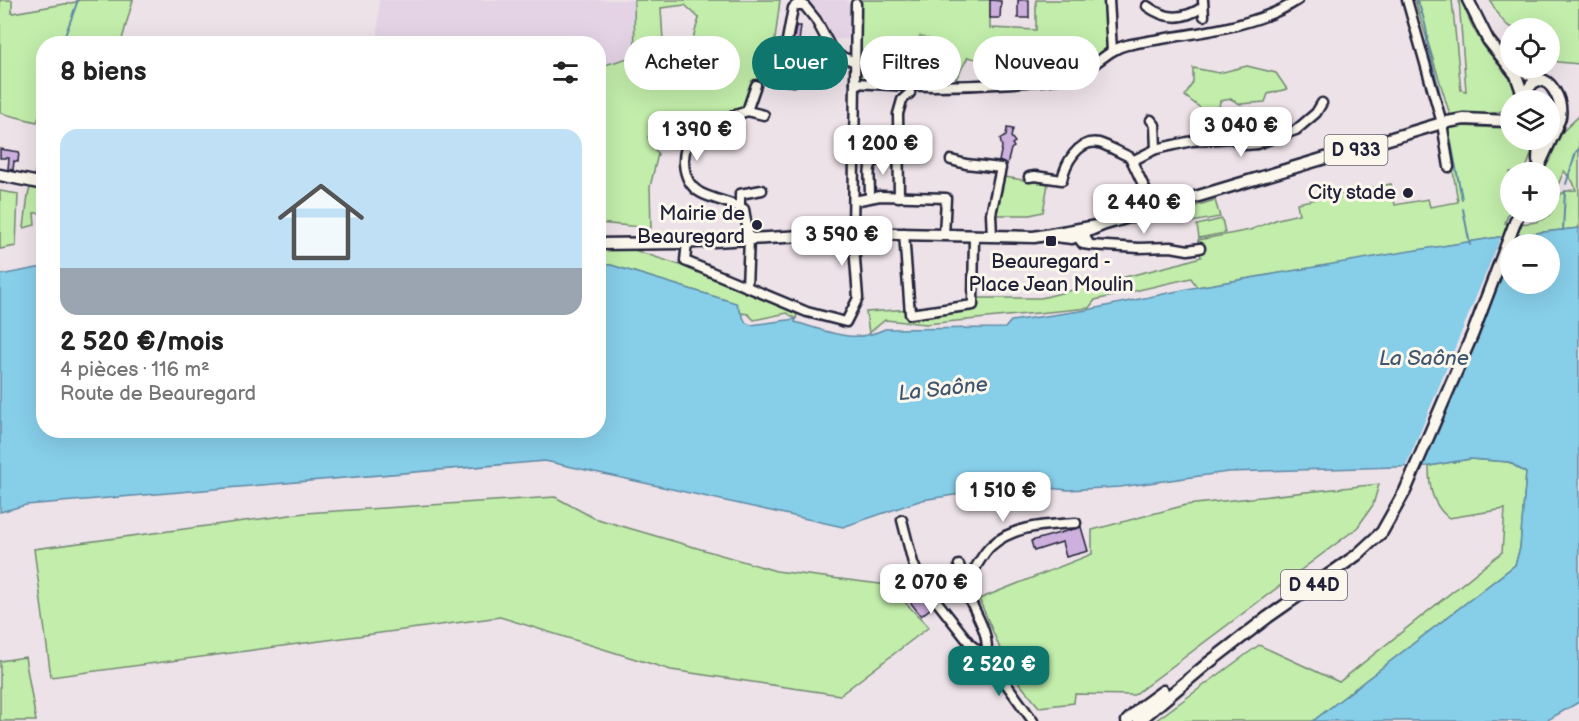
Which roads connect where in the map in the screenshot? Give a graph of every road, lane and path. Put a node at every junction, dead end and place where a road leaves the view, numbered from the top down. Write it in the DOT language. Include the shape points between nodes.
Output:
graph roads {
  1 [pos="1109,0"];
  2 [pos="1298,0"];
  3 [pos="1407,0"];
  4 [pos="855,1"];
  5 [pos="1469,4"];
  6 [pos="1148,6"];
  7 [pos="1203,7"];
  8 [pos="787,36"];
  9 [pos="824,36"];
  10 [pos="1500,48"];
  11 [pos="1114,49"];
  12 [pos="848,59"];
  13 [pos="853,61"];
  14 [pos="1537,78"];
  15 [pos="1544,81"];
  16 [pos="855,83"];
  17 [pos="754,90"];
  18 [pos="1521,90"];
  19 [pos="1530,90"];
  20 [pos="910,93"];
  21 [pos="1322,103"];
  22 [pos="747,111"];
  23 [pos="764,116"];
  24 [pos="1500,118"];
  25 [pos="1151,120"];
  26 [pos="1492,120"];
  27 [pos="1500,120"];
  28 [pos="1442,123"];
  29 [pos="1560,123"];
  30 [pos="1156,149"];
  31 [pos="1538,150"];
  32 [pos="1544,150"];
  33 [pos="900,159"];
  34 [pos="951,160"];
  35 [pos="1132,161"];
  36 [pos="1449,167"];
  37 [pos="0,175"];
  38 [pos="1029,177"];
  39 [pos="36,182"];
  40 [pos="762,190"];
  41 [pos="870,197"];
  42 [pos="899,197"];
  43 [pos="854,201"];
  44 [pos="740,207"];
  45 [pos="1155,210"];
  46 [pos="1515,222"];
  47 [pos="853,233"];
  48 [pos="904,233"];
  49 [pos="1079,233"];
  50 [pos="944,235"];
  51 [pos="974,236"];
  52 [pos="992,236"];
  53 [pos="749,238"];
  54 [pos="687,242"];
  55 [pos="606,244"];
  56 [pos="1200,248"];
  57 [pos="747,287"];
  58 [pos="902,520"];
  59 [pos="1076,523"];
  60 [pos="959,565"];
  61 [pos="966,585"];
  62 [pos="986,656"];
  63 [pos="1207,664"];
  64 [pos="1034,721"];
  65 [pos="1127,721"];
  66 [pos="1139,721"];
  1 -- 11 [label="street"];
  2 -- 11 [label="street" via="1281,11 1255,19"];
  3 -- 28 [label="street"];
  4 -- 13 [label="street"];
  5 -- 10 [label="main road"];
  5 -- 18 [label="main road"];
  6 -- 7 [label="street" via="1165,17 1186,15"];
  8 -- 9 [label="street" via="796,5 804,5"];
  11 -- 16 [label="street" via="1074,75 1047,81 933,88"];
  12 -- 13 [label="street"];
  13 -- 16 [label="street"];
  14 -- 15 [label="main road"];
  15 -- 19 [label="main road"];
  15 -- 29 [label="main road" via="1559,84 1569,95 1571,114"];
  16 -- 43 [label="street"];
  17 -- 22 [label="street"];
  20 -- 33 [label="street" via="902,100 898,114"];
  21 -- 30 [label="street" via="1296,130 1257,144 1245,146 1231,138 1213,138"];
  22 -- 23 [label="street"];
  22 -- 44 [label="street" via="696,131 683,164 689,183 700,192"];
  24 -- 26 [label="main road, D 933"];
  25 -- 30 [label="street" via="1155,125"];
  26 -- 27 [label="main road, D 933"];
  26 -- 28 [label="main road, D 933"];
  28 -- 36 [label="street"];
  28 -- 45 [label="main road, D 933"];
  30 -- 35 [label="street"];
  31 -- 32 [label="main road" via="1536,172"];
  33 -- 41 [label="street" via="872,162"];
  33 -- 42 [label="street"];
  34 -- 52 [label="street" via="1001,168 991,214"];
  35 -- 38 [label="street" via="1097,143 1085,146 1068,159 1062,180"];
  35 -- 45 [label="street"];
  37 -- 39 [label="main road"];
  40 -- 44 [label="street" via="740,194"];
  41 -- 42 [label="street"];
  41 -- 43 [label="street"];
  42 -- 50 [label="street" via="946,198"];
  43 -- 47 [label="street"];
  44 -- 53 [label="street" via="744,209"];
  45 -- 49 [label="main road, D 933"];
  46 -- 63 [label="main road, D 44D" via="1473,333 1395,512 1371,543"];
  47 -- 48 [label="main road, D 933"];
  47 -- 53 [label="main road, D 933"];
  47 -- 57 [label="street" via="858,298 846,322 822,318"];
  48 -- 50 [label="main road, D 933"];
  48 -- 51 [label="street" via="910,314 973,305"];
  49 -- 52 [label="main road, D 933" via="1072,238"];
  49 -- 56 [label="street" via="1083,244 1090,245"];
  50 -- 51 [label="main road, D 933"];
  51 -- 52 [label="main road, D 933"];
  53 -- 54 [label="main road, D 933"];
  53 -- 57 [label="street"];
  54 -- 55 [label="main road, D 933"];
  54 -- 57 [label="street" via="685,261"];
  58 -- 62 [label="street" via="920,580 971,645"];
  59 -- 61 [label="street" via="1036,526 1012,533 990,546"];
  60 -- 61 [label="street"];
  61 -- 62 [label="street" via="986,634"];
  62 -- 64 [label="street"];
  63 -- 65 [label="main road, D 44D" via="1141,707"];
  63 -- 66 [label="main road, D 44D"];
}
